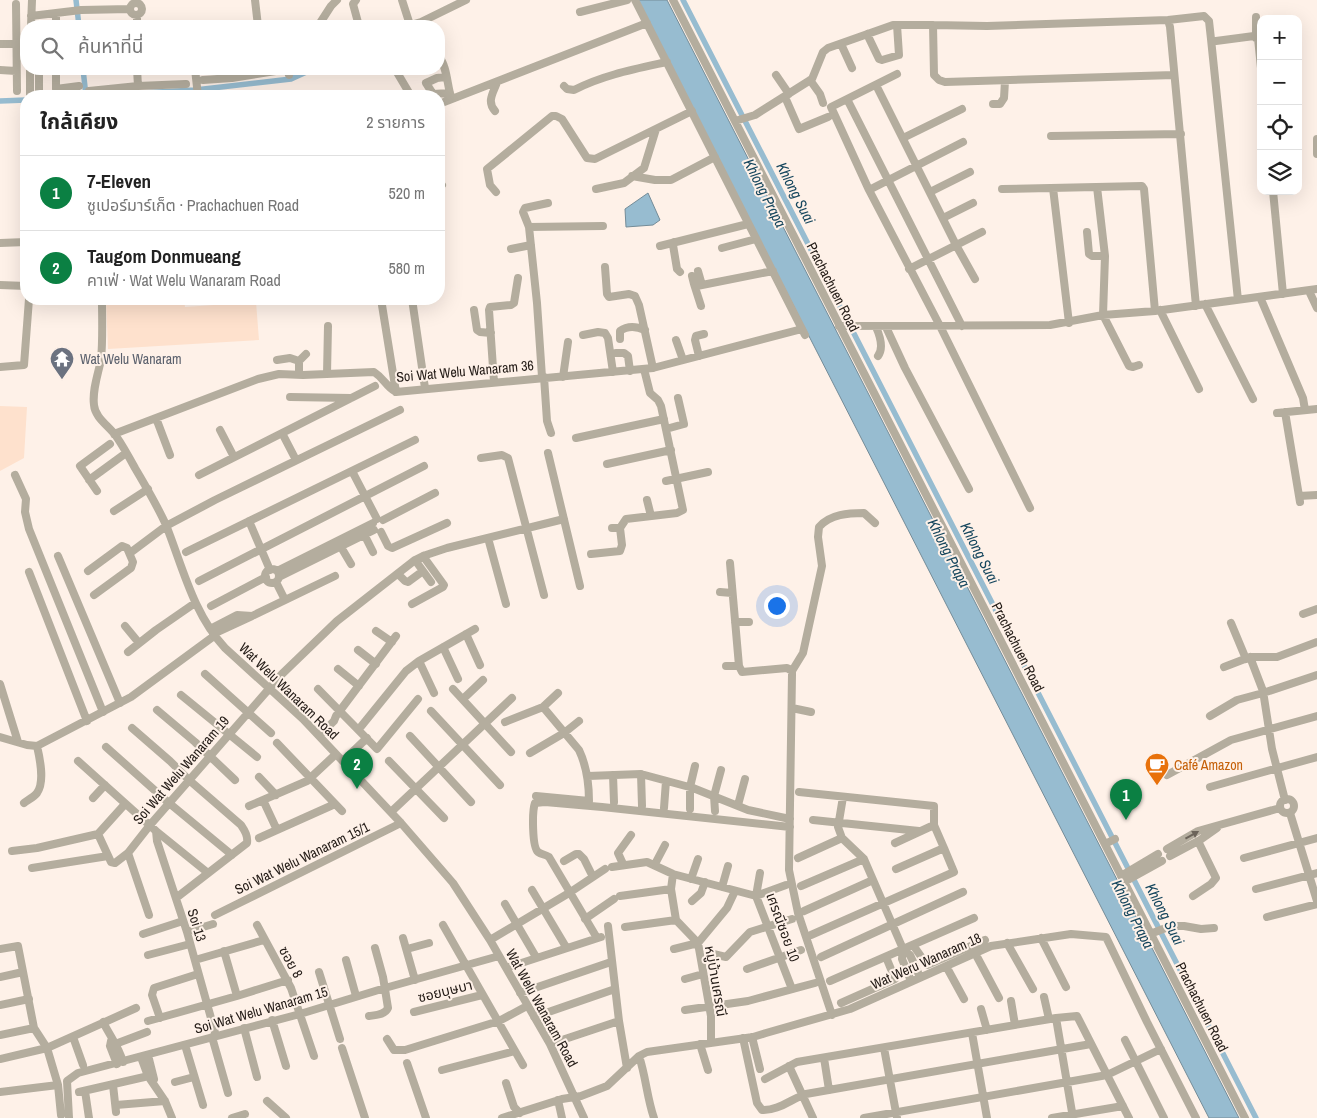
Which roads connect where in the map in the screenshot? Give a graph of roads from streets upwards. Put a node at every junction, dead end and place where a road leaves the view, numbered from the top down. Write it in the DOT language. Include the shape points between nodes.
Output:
graph roads {
  1 [pos="32,0"];
  2 [pos="255,0"];
  3 [pos="337,0"];
  4 [pos="356,0"];
  5 [pos="402,0"];
  6 [pos="444,0"];
  7 [pos="466,0"];
  8 [pos="627,0"];
  9 [pos="635,0"];
  10 [pos="673,0"];
  11 [pos="137,1"];
  12 [pos="16,4"];
  13 [pos="130,9"];
  14 [pos="448,9"];
  15 [pos="580,12"];
  16 [pos="56,13"];
  17 [pos="137,15"];
  18 [pos="31,16"];
  19 [pos="1256,17"];
  20 [pos="31,20"];
  21 [pos="56,20"];
  22 [pos="137,20"];
  23 [pos="257,20"];
  24 [pos="322,20"];
  25 [pos="357,20"];
  26 [pos="407,20"];
  27 [pos="422,20"];
  28 [pos="1168,20"];
  29 [pos="647,23"];
  30 [pos="933,24"];
  31 [pos="897,25"];
  32 [pos="868,34"];
  33 [pos="1256,38"];
  34 [pos="1211,39"];
  35 [pos="0,44"];
  36 [pos="16,44"];
  37 [pos="20,44"];
  38 [pos="840,44"];
  39 [pos="1260,60"];
  40 [pos="666,62"];
  41 [pos="445,68"];
  42 [pos="852,68"];
  43 [pos="0,70"];
  44 [pos="16,71"];
  45 [pos="776,74"];
  46 [pos="898,74"];
  47 [pos="30,75"];
  48 [pos="39,75"];
  49 [pos="56,75"];
  50 [pos="137,75"];
  51 [pos="198,75"];
  52 [pos="232,75"];
  53 [pos="255,75"];
  54 [pos="399,75"];
  55 [pos="1174,75"];
  56 [pos="446,77"];
  57 [pos="232,78"];
  58 [pos="810,80"];
  59 [pos="1005,81"];
  60 [pos="200,82"];
  61 [pos="497,82"];
  62 [pos="186,84"];
  63 [pos="876,84"];
  64 [pos="79,86"];
  65 [pos="138,86"];
  66 [pos="564,86"];
  67 [pos="17,90"];
  68 [pos="30,90"];
  69 [pos="38,90"];
  70 [pos="99,90"];
  71 [pos="199,90"];
  72 [pos="407,90"];
  73 [pos="430,90"];
  74 [pos="445,95"];
  75 [pos="450,96"];
  76 [pos="787,96"];
  77 [pos="445,100"];
  78 [pos="847,100"];
  79 [pos="823,103"];
  80 [pos="993,104"];
  81 [pos="962,109"];
  82 [pos="495,111"];
  83 [pos="692,111"];
  84 [pos="828,117"];
  85 [pos="735,121"];
  86 [pos="656,129"];
  87 [pos="1181,134"];
  88 [pos="1051,136"];
  89 [pos="903,138"];
  90 [pos="1317,140"];
  91 [pos="963,142"];
  92 [pos="1317,154"];
  93 [pos="714,157"];
  94 [pos="917,166"];
  95 [pos="970,172"];
  96 [pos="632,176"];
  97 [pos="888,181"];
  98 [pos="1097,187"];
  99 [pos="1053,188"];
  100 [pos="596,189"];
  101 [pos="1002,189"];
  102 [pos="869,190"];
  103 [pos="496,192"];
  104 [pos="930,192"];
  105 [pos="1273,195"];
  106 [pos="548,203"];
  107 [pos="973,203"];
  108 [pos="943,218"];
  109 [pos="748,224"];
  110 [pos="603,226"];
  111 [pos="529,228"];
  112 [pos="982,232"];
  113 [pos="1087,232"];
  114 [pos="756,239"];
  115 [pos="20,242"];
  116 [pos="674,242"];
  117 [pos="0,243"];
  118 [pos="531,245"];
  119 [pos="956,245"];
  120 [pos="660,246"];
  121 [pos="722,248"];
  122 [pos="511,249"];
  123 [pos="1105,256"];
  124 [pos="928,260"];
  125 [pos="605,266"];
  126 [pos="910,269"];
  127 [pos="773,271"];
  128 [pos="680,272"];
  129 [pos="518,278"];
  130 [pos="975,279"];
  131 [pos="0,285"];
  132 [pos="20,286"];
  133 [pos="1313,290"];
  134 [pos="1283,294"];
  135 [pos="1260,297"];
  136 [pos="1238,300"];
  137 [pos="1205,304"];
  138 [pos="29,305"];
  139 [pos="102,305"];
  140 [pos="382,305"];
  141 [pos="413,305"];
  142 [pos="701,306"];
  143 [pos="1196,306"];
  144 [pos="1317,308"];
  145 [pos="474,310"];
  146 [pos="1157,310"];
  147 [pos="1102,315"];
  148 [pos="1069,322"];
  149 [pos="328,326"];
  150 [pos="940,326"];
  151 [pos="962,326"];
  152 [pos="876,327"];
  153 [pos="886,327"];
  154 [pos="645,330"];
  155 [pos="841,330"];
  156 [pos="491,333"];
  157 [pos="704,334"];
  158 [pos="583,335"];
  159 [pos="620,339"];
  160 [pos="676,340"];
  161 [pos="568,342"];
  162 [pos="616,353"];
  163 [pos="306,354"];
  164 [pos="699,356"];
  165 [pos="878,356"];
  166 [pos="277,360"];
  167 [pos="683,360"];
  168 [pos="299,361"];
  169 [pos="1139,365"];
  170 [pos="0,367"];
  171 [pos="649,369"];
  172 [pos="630,371"];
  173 [pos="613,372"];
  174 [pos="327,374"];
  175 [pos="299,375"];
  176 [pos="564,376"];
  177 [pos="543,377"];
  178 [pos="494,382"];
  179 [pos="375,386"];
  180 [pos="425,388"];
  181 [pos="1199,390"];
  182 [pos="396,392"];
  183 [pos="290,397"];
  184 [pos="352,398"];
  185 [pos="678,398"];
  186 [pos="1253,399"];
  187 [pos="400,410"];
  188 [pos="1305,410"];
  189 [pos="1317,411"];
  190 [pos="1286,412"];
  191 [pos="1277,413"];
  192 [pos="156,418"];
  193 [pos="664,419"];
  194 [pos="666,429"];
  195 [pos="220,430"];
  196 [pos="282,433"];
  197 [pos="551,433"];
  198 [pos="114,434"];
  199 [pos="576,438"];
  200 [pos="415,440"];
  201 [pos="110,444"];
  202 [pos="671,450"];
  203 [pos="126,453"];
  204 [pos="548,453"];
  205 [pos="170,455"];
  206 [pos="234,458"];
  207 [pos="481,458"];
  208 [pos="296,460"];
  209 [pos="607,464"];
  210 [pos="424,466"];
  211 [pos="352,471"];
  212 [pos="708,472"];
  213 [pos="15,474"];
  214 [pos="199,475"];
  215 [pos="677,479"];
  216 [pos="89,480"];
  217 [pos="666,481"];
  218 [pos="148,489"];
  219 [pos="969,489"];
  220 [pos="96,491"];
  221 [pos="435,493"];
  222 [pos="1317,495"];
  223 [pos="365,496"];
  224 [pos="647,500"];
  225 [pos="1030,508"];
  226 [pos="114,511"];
  227 [pos="651,516"];
  228 [pos="564,519"];
  229 [pos="249,521"];
  230 [pos="447,523"];
  231 [pos="876,524"];
  232 [pos="378,525"];
  233 [pos="166,526"];
  234 [pos="527,528"];
  235 [pos="364,534"];
  236 [pos="488,538"];
  237 [pos="339,543"];
  238 [pos="262,549"];
  239 [pos="186,552"];
  240 [pos="373,552"];
  241 [pos="130,553"];
  242 [pos="591,554"];
  243 [pos="58,556"];
  244 [pos="423,556"];
  245 [pos="415,560"];
  246 [pos="730,563"];
  247 [pos="351,564"];
  248 [pos="88,570"];
  249 [pos="423,571"];
  250 [pos="30,572"];
  251 [pos="398,574"];
  252 [pos="274,575"];
  253 [pos="336,576"];
  254 [pos="199,581"];
  255 [pos="431,582"];
  256 [pos="580,586"];
  257 [pos="720,592"];
  258 [pos="732,593"];
  259 [pos="94,595"];
  260 [pos="544,595"];
  261 [pos="285,600"];
  262 [pos="195,603"];
  263 [pos="412,604"];
  264 [pos="506,604"];
  265 [pos="211,606"];
  266 [pos="1317,609"];
  267 [pos="1303,614"];
  268 [pos="1231,623"];
  269 [pos="125,626"];
  270 [pos="475,629"];
  271 [pos="376,631"];
  272 [pos="212,633"];
  273 [pos="466,634"];
  274 [pos="1317,642"];
  275 [pos="139,643"];
  276 [pos="443,647"];
  277 [pos="358,650"];
  278 [pos="128,652"];
  279 [pos="1248,658"];
  280 [pos="419,661"];
  281 [pos="376,664"];
  282 [pos="480,665"];
  283 [pos="726,666"];
  284 [pos="739,666"];
  285 [pos="1224,667"];
  286 [pos="338,669"];
  287 [pos="792,671"];
  288 [pos="205,674"];
  289 [pos="1317,675"];
  290 [pos="458,679"];
  291 [pos="483,680"];
  292 [pos="0,684"];
  293 [pos="359,686"];
  294 [pos="268,688"];
  295 [pos="453,688"];
  296 [pos="318,689"];
  297 [pos="1264,693"];
  298 [pos="434,694"];
  299 [pos="558,694"];
  300 [pos="181,695"];
  301 [pos="512,698"];
  302 [pos="418,699"];
  303 [pos="463,699"];
  304 [pos="120,704"];
  305 [pos="543,707"];
  306 [pos="792,708"];
  307 [pos="157,710"];
  308 [pos="431,711"];
  309 [pos="103,712"];
  310 [pos="248,712"];
  311 [pos="811,712"];
  312 [pos="344,714"];
  313 [pos="1210,716"];
  314 [pos="1317,716"];
  315 [pos="87,721"];
  316 [pos="579,721"];
  317 [pos="505,722"];
  318 [pos="486,724"];
  319 [pos="132,728"];
  320 [pos="359,729"];
  321 [pos="1269,729"];
  322 [pos="272,733"];
  323 [pos="564,733"];
  324 [pos="229,735"];
  325 [pos="319,736"];
  326 [pos="410,736"];
  327 [pos="0,737"];
  328 [pos="367,738"];
  329 [pos="18,742"];
  330 [pos="277,743"];
  331 [pos="37,746"];
  332 [pos="106,746"];
  333 [pos="463,746"];
  334 [pos="511,752"];
  335 [pos="530,753"];
  336 [pos="336,754"];
  337 [pos="257,757"];
  338 [pos="1317,757"];
  339 [pos="210,758"];
  340 [pos="78,761"];
  341 [pos="343,761"];
  342 [pos="389,761"];
  343 [pos="695,766"];
  344 [pos="439,767"];
  345 [pos="1277,767"];
  346 [pos="721,770"];
  347 [pos="640,774"];
  348 [pos="613,775"];
  349 [pos="1167,775"];
  350 [pos="588,776"];
  351 [pos="259,777"];
  352 [pos="311,778"];
  353 [pos="188,780"];
  354 [pos="235,780"];
  355 [pos="745,780"];
  356 [pos="666,781"];
  357 [pos="104,785"];
  358 [pos="500,786"];
  359 [pos="690,787"];
  360 [pos="1210,788"];
  361 [pos="416,789"];
  362 [pos="799,792"];
  363 [pos="276,794"];
  364 [pos="536,796"];
  365 [pos="714,796"];
  366 [pos="843,797"];
  367 [pos="93,798"];
  368 [pos="263,800"];
  369 [pos="1285,800"];
  370 [pos="470,802"];
  371 [pos="614,802"];
  372 [pos="24,803"];
  373 [pos="169,803"];
  374 [pos="125,804"];
  375 [pos="335,804"];
  376 [pos="250,806"];
  377 [pos="642,806"];
  378 [pos="738,806"];
  379 [pos="664,808"];
  380 [pos="1280,808"];
  381 [pos="690,809"];
  382 [pos="716,810"];
  383 [pos="342,811"];
  384 [pos="391,812"];
  385 [pos="1290,812"];
  386 [pos="444,818"];
  387 [pos="790,819"];
  388 [pos="813,820"];
  389 [pos="839,822"];
  390 [pos="401,823"];
  391 [pos="934,824"];
  392 [pos="150,825"];
  393 [pos="1221,826"];
  394 [pos="790,827"];
  395 [pos="277,830"];
  396 [pos="156,831"];
  397 [pos="919,832"];
  398 [pos="98,834"];
  399 [pos="631,835"];
  400 [pos="259,838"];
  401 [pos="842,838"];
  402 [pos="1317,838"];
  403 [pos="1198,841"];
  404 [pos="894,843"];
  405 [pos="1299,843"];
  406 [pos="665,845"];
  407 [pos="944,848"];
  408 [pos="12,851"];
  409 [pos="128,853"];
  410 [pos="232,856"];
  411 [pos="798,858"];
  412 [pos="864,858"];
  413 [pos="1160,858"];
  414 [pos="1244,858"];
  415 [pos="109,859"];
  416 [pos="698,859"];
  417 [pos="564,861"];
  418 [pos="624,864"];
  419 [pos="655,864"];
  420 [pos="728,866"];
  421 [pos="32,868"];
  422 [pos="896,869"];
  423 [pos="760,873"];
  424 [pos="1317,873"];
  425 [pos="208,874"];
  426 [pos="673,874"];
  427 [pos="1309,875"];
  428 [pos="594,877"];
  429 [pos="691,879"];
  430 [pos="1122,879"];
  431 [pos="873,880"];
  432 [pos="705,882"];
  433 [pos="786,885"];
  434 [pos="801,886"];
  435 [pos="722,887"];
  436 [pos="671,889"];
  437 [pos="1256,889"];
  438 [pos="532,890"];
  439 [pos="735,891"];
  440 [pos="963,892"];
  441 [pos="569,893"];
  442 [pos="756,896"];
  443 [pos="1193,896"];
  444 [pos="176,898"];
  445 [pos="692,902"];
  446 [pos="1317,902"];
  447 [pos="883,903"];
  448 [pos="505,904"];
  449 [pos="543,908"];
  450 [pos="804,911"];
  451 [pos="149,915"];
  452 [pos="1267,917"];
  453 [pos="974,918"];
  454 [pos="585,919"];
  455 [pos="792,919"];
  456 [pos="676,920"];
  457 [pos="183,921"];
  458 [pos="517,924"];
  459 [pos="257,925"];
  460 [pos="443,925"];
  461 [pos="892,925"];
  462 [pos="608,926"];
  463 [pos="626,927"];
  464 [pos="769,927"];
  465 [pos="1214,928"];
  466 [pos="187,932"];
  467 [pos="143,934"];
  468 [pos="608,934"];
  469 [pos="1150,934"];
  470 [pos="811,935"];
  471 [pos="403,938"];
  472 [pos="597,938"];
  473 [pos="1041,938"];
  474 [pos="264,940"];
  475 [pos="490,940"];
  476 [pos="985,940"];
  477 [pos="429,943"];
  478 [pos="698,943"];
  479 [pos="1008,943"];
  480 [pos="190,944"];
  481 [pos="913,945"];
  482 [pos="566,947"];
  483 [pos="375,948"];
  484 [pos="0,949"];
  485 [pos="406,949"];
  486 [pos="674,949"];
  487 [pos="802,950"];
  488 [pos="903,950"];
  489 [pos="224,951"];
  490 [pos="708,952"];
  491 [pos="975,952"];
  492 [pos="148,956"];
  493 [pos="499,956"];
  494 [pos="536,957"];
  495 [pos="780,957"];
  496 [pos="821,957"];
  497 [pos="886,957"];
  498 [pos="195,960"];
  499 [pos="346,960"];
  500 [pos="611,962"];
  501 [pos="465,966"];
  502 [pos="946,966"];
  503 [pos="506,968"];
  504 [pos="747,969"];
  505 [pos="23,972"];
  506 [pos="320,972"];
  507 [pos="198,974"];
  508 [pos="703,974"];
  509 [pos="0,977"];
  510 [pos="920,977"];
  511 [pos="685,979"];
  512 [pos="288,980"];
  513 [pos="415,980"];
  514 [pos="830,981"];
  515 [pos="911,982"];
  516 [pos="815,983"];
  517 [pos="1066,987"];
  518 [pos="385,988"];
  519 [pos="615,989"];
  520 [pos="792,989"];
  521 [pos="1033,989"];
  522 [pos="520,993"];
  523 [pos="482,994"];
  524 [pos="237,996"];
  525 [pos="356,996"];
  526 [pos="1044,997"];
  527 [pos="999,998"];
  528 [pos="28,999"];
  529 [pos="964,999"];
  530 [pos="1011,1001"];
  531 [pos="840,1003"];
  532 [pos="330,1004"];
  533 [pos="0,1005"];
  534 [pos="207,1005"];
  535 [pos="709,1005"];
  536 [pos="527,1006"];
  537 [pos="136,1008"];
  538 [pos="981,1009"];
  539 [pos="685,1010"];
  540 [pos="414,1012"];
  541 [pos="300,1014"];
  542 [pos="832,1015"];
  543 [pos="370,1016"];
  544 [pos="534,1017"];
  545 [pos="160,1018"];
  546 [pos="1052,1019"];
  547 [pos="272,1020"];
  548 [pos="148,1021"];
  549 [pos="499,1021"];
  550 [pos="619,1021"];
  551 [pos="103,1022"];
  552 [pos="1016,1025"];
  553 [pos="34,1028"];
  554 [pos="244,1028"];
  555 [pos="987,1030"];
  556 [pos="147,1032"];
  557 [pos="972,1033"];
  558 [pos="0,1034"];
  559 [pos="74,1036"];
  560 [pos="214,1036"];
  561 [pos="752,1037"];
  562 [pos="340,1038"];
  563 [pos="743,1038"];
  564 [pos="386,1039"];
  565 [pos="1125,1040"];
  566 [pos="711,1042"];
  567 [pos="113,1043"];
  568 [pos="185,1044"];
  569 [pos="550,1044"];
  570 [pos="700,1044"];
  571 [pos="1091,1044"];
  572 [pos="48,1048"];
  573 [pos="342,1048"];
  574 [pos="884,1048"];
  575 [pos="1161,1049"];
  576 [pos="1061,1050"];
  577 [pos="515,1051"];
  578 [pos="145,1056"];
  579 [pos="314,1056"];
  580 [pos="639,1056"];
  581 [pos="824,1058"];
  582 [pos="0,1059"];
  583 [pos="1136,1062"];
  584 [pos="120,1063"];
  585 [pos="406,1063"];
  586 [pos="978,1064"];
  587 [pos="83,1065"];
  588 [pos="523,1065"];
  589 [pos="286,1066"];
  590 [pos="789,1066"];
  591 [pos="627,1068"];
  592 [pos="442,1070"];
  593 [pos="708,1070"];
  594 [pos="760,1070"];
  595 [pos="1107,1075"];
  596 [pos="194,1076"];
  597 [pos="152,1078"];
  598 [pos="257,1078"];
  599 [pos="765,1079"];
  600 [pos="890,1080"];
  601 [pos="175,1082"];
  602 [pos="1067,1082"];
  603 [pos="506,1083"];
  604 [pos="58,1085"];
  605 [pos="113,1085"];
  606 [pos="829,1090"];
  607 [pos="0,1092"];
  608 [pos="228,1093"];
  609 [pos="803,1095"];
  610 [pos="575,1097"];
  611 [pos="984,1097"];
  612 [pos="558,1100"];
  613 [pos="165,1101"];
  614 [pos="267,1101"];
  615 [pos="203,1106"];
  616 [pos="1123,1106"];
  617 [pos="245,1114"];
  618 [pos="525,1114"];
  619 [pos="897,1115"];
  620 [pos="1073,1116"];
  621 [pos="65,1117"];
  622 [pos="89,1118"];
  623 [pos="172,1118"];
  624 [pos="232,1118"];
  625 [pos="286,1118"];
  626 [pos="365,1118"];
  627 [pos="426,1118"];
  628 [pos="502,1118"];
  629 [pos="562,1118"];
  630 [pos="584,1118"];
  631 [pos="654,1118"];
  632 [pos="813,1118"];
  633 [pos="864,1118"];
  634 [pos="987,1118"];
  635 [pos="1052,1118"];
  636 [pos="1129,1118"];
  637 [pos="1164,1118"];
  638 [pos="1196,1118"];
  639 [pos="1244,1118"];
  1 -- 18 [label="street"];
  2 -- 23 [label="street"];
  3 -- 24 [label="street"];
  4 -- 25 [label="street" via="353,4"];
  5 -- 26 [label="street"];
  6 -- 14 [label="street"];
  7 -- 14 [label="street"];
  8 -- 15 [label="street"];
  9 -- 29 [label="street"];
  10 -- 85 [label="street, Prachachuen Road"];
  11 -- 13 [label="street"];
  11 -- 17 [label="street" via="142,10"];
  12 -- 36 [label="street"];
  13 -- 16 [label="street"];
  13 -- 17 [label="street"];
  14 -- 27 [label="street"];
  16 -- 18 [label="street"];
  16 -- 21 [label="street"];
  17 -- 22 [label="street"];
  18 -- 20 [label="street"];
  19 -- 33 [label="street"];
  28 -- 30 [label="street" via="987,26"];
  28 -- 34 [label="street" via="1204,16 1209,21"];
  28 -- 55 [label="street"];
  29 -- 40 [label="street"];
  29 -- 61 [label="street"];
  30 -- 31 [label="street"];
  30 -- 59 [label="street" via="934,75 939,80"];
  31 -- 32 [label="street"];
  31 -- 32 [label="street" via="899,55 879,59"];
  32 -- 38 [label="street"];
  33 -- 34 [label="street"];
  33 -- 39 [label="street"];
  34 -- 136 [label="street"];
  35 -- 36 [label="street"];
  36 -- 37 [label="street"];
  36 -- 44 [label="street"];
  38 -- 42 [label="street"];
  38 -- 58 [label="street" via="824,52"];
  40 -- 66 [label="street" via="616,74 574,90"];
  40 -- 83 [label="street"];
  41 -- 56 [label="street"];
  43 -- 44 [label="street"];
  44 -- 67 [label="street"];
  45 -- 76 [label="street"];
  46 -- 63 [label="street"];
  47 -- 68 [label="street"];
  48 -- 69 [label="street"];
  49 -- 64 [label="street" via="56,89"];
  50 -- 65 [label="street"];
  51 -- 60 [label="street"];
  52 -- 57 [label="street"];
  53 -- 57 [label="street"];
  54 -- 72 [label="street"];
  55 -- 59 [label="street"];
  55 -- 87 [label="street"];
  56 -- 73 [label="street" via="426,83"];
  56 -- 75 [label="street"];
  57 -- 60 [label="street"];
  58 -- 76 [label="street"];
  58 -- 79 [label="street"];
  59 -- 80 [label="street" via="1004,98 1000,104"];
  60 -- 71 [label="street"];
  61 -- 75 [label="street"];
  61 -- 82 [label="street" via="490,101"];
  62 -- 65 [label="street"];
  63 -- 78 [label="street"];
  63 -- 89 [label="street"];
  65 -- 70 [label="street"];
  74 -- 75 [label="street"];
  75 -- 77 [label="street"];
  76 -- 84 [label="street" via="799,129"];
  76 -- 85 [label="street" via="755,115"];
  78 -- 97 [label="street"];
  78 -- 102 [label="street" via="831,107"];
  81 -- 89 [label="street"];
  83 -- 86 [label="street"];
  83 -- 93 [label="street"];
  85 -- 155 [label="street, Prachachuen Road"];
  86 -- 96 [label="street" via="644,168"];
  86 -- 103 [label="street" via="595,159 587,158 562,119 552,116 487,169 490,185"];
  87 -- 88 [label="street"];
  87 -- 143 [label="street"];
  89 -- 94 [label="street"];
  90 -- 92 [label="street"];
  91 -- 94 [label="street"];
  93 -- 96 [label="street" via="671,180"];
  93 -- 109 [label="street"];
  94 -- 97 [label="street"];
  94 -- 104 [label="street"];
  95 -- 104 [label="street"];
  96 -- 100 [label="street" via="624,183"];
  97 -- 102 [label="street"];
  97 -- 124 [label="street"];
  98 -- 99 [label="street"];
  98 -- 123 [label="street"];
  98 -- 146 [label="street" via="1142,186 1144,189"];
  99 -- 101 [label="street"];
  99 -- 148 [label="street"];
  102 -- 126 [label="street"];
  104 -- 108 [label="street"];
  105 -- 134 [label="street"];
  106 -- 111 [label="street" via="525,208 523,212"];
  107 -- 108 [label="street"];
  108 -- 119 [label="street"];
  109 -- 114 [label="street"];
  109 -- 116 [label="street"];
  110 -- 111 [label="street"];
  111 -- 118 [label="street"];
  112 -- 119 [label="street"];
  113 -- 123 [label="street" via="1089,254"];
  114 -- 121 [label="street"];
  114 -- 127 [label="street"];
  115 -- 117 [label="street"];
  116 -- 120 [label="street"];
  116 -- 128 [label="street"];
  118 -- 122 [label="street"];
  118 -- 177 [label="street"];
  119 -- 124 [label="street"];
  119 -- 130 [label="street"];
  123 -- 147 [label="street"];
  124 -- 126 [label="street"];
  124 -- 151 [label="street"];
  125 -- 154 [label="street" via="607,294 609,297 635,296"];
  126 -- 150 [label="street"];
  127 -- 142 [label="street" via="696,279"];
  127 -- 164 [label="street, Soi Wat Welu Wanaram 36" via="804,332"];
  129 -- 156 [label="street" via="514,303 490,307"];
  131 -- 132 [label="street"];
  133 -- 134 [label="street"];
  133 -- 144 [label="street"];
  134 -- 135 [label="street"];
  135 -- 136 [label="street"];
  135 -- 188 [label="street" via="1303,398"];
  136 -- 137 [label="street"];
  137 -- 143 [label="street"];
  137 -- 186 [label="street"];
  138 -- 170 [label="street" via="24,365"];
  139 -- 198 [label="street, Wat Welu Wanaram Road" via="102,346 94,405 99,417"];
  140 -- 182 [label="street"];
  141 -- 180 [label="street"];
  143 -- 146 [label="street"];
  145 -- 156 [label="street" via="478,330"];
  146 -- 147 [label="street"];
  146 -- 181 [label="street"];
  147 -- 148 [label="street"];
  147 -- 169 [label="street" via="1129,366"];
  148 -- 151 [label="street"];
  149 -- 174 [label="street"];
  150 -- 151 [label="street"];
  150 -- 153 [label="street"];
  150 -- 225 [label="street"];
  152 -- 153 [label="street"];
  152 -- 155 [label="street"];
  152 -- 165 [label="street" via="881,344"];
  153 -- 219 [label="street"];
  154 -- 159 [label="street" via="637,326 624,328 620,331"];
  154 -- 171 [label="street"];
  155 -- 430 [label="street, Prachachuen Road" via="1109,842"];
  156 -- 178 [label="street"];
  157 -- 164 [label="street" via="696,336 695,340"];
  158 -- 173 [label="street" via="605,333"];
  160 -- 167 [label="street"];
  161 -- 176 [label="street"];
  162 -- 172 [label="street" via="628,356"];
  163 -- 168 [label="street"];
  164 -- 167 [label="street, Soi Wat Welu Wanaram 36"];
  166 -- 168 [label="street" via="290,358"];
  167 -- 171 [label="street, Soi Wat Welu Wanaram 36"];
  168 -- 175 [label="street"];
  171 -- 172 [label="street, Soi Wat Welu Wanaram 36"];
  171 -- 193 [label="street" via="650,393 658,400"];
  172 -- 173 [label="street, Soi Wat Welu Wanaram 36"];
  173 -- 176 [label="street, Soi Wat Welu Wanaram 36"];
  174 -- 175 [label="street, Soi Wat Welu Wanaram 36"];
  174 -- 182 [label="street, Soi Wat Welu Wanaram 36" via="374,372 382,377 386,387"];
  175 -- 192 [label="street, Soi Wat Welu Wanaram 36" via="267,376"];
  176 -- 177 [label="street, Soi Wat Welu Wanaram 36"];
  177 -- 178 [label="street, Soi Wat Welu Wanaram 36"];
  177 -- 197 [label="street"];
  178 -- 180 [label="street, Soi Wat Welu Wanaram 36"];
  179 -- 184 [label="street"];
  180 -- 182 [label="street, Soi Wat Welu Wanaram 36"];
  183 -- 184 [label="street"];
  184 -- 196 [label="street"];
  185 -- 194 [label="street" via="684,424"];
  187 -- 208 [label="street"];
  188 -- 189 [label="street"];
  188 -- 190 [label="street"];
  190 -- 191 [label="street"];
  190 -- 222 [label="street" via="1299,499"];
  192 -- 198 [label="street, Soi Wat Welu Wanaram 36"];
  192 -- 205 [label="street"];
  193 -- 194 [label="street"];
  193 -- 199 [label="street"];
  194 -- 202 [label="street"];
  195 -- 206 [label="street"];
  196 -- 206 [label="street"];
  196 -- 208 [label="street"];
  198 -- 203 [label="street, Wat Welu Wanaram Road"];
  200 -- 211 [label="street"];
  201 -- 216 [label="street" via="80,466"];
  202 -- 209 [label="street"];
  202 -- 215 [label="street"];
  203 -- 216 [label="street"];
  203 -- 218 [label="street, Wat Welu Wanaram Road"];
  204 -- 228 [label="street"];
  206 -- 214 [label="street"];
  207 -- 234 [label="street" via="508,457"];
  208 -- 233 [label="street"];
  210 -- 223 [label="street"];
  211 -- 223 [label="street"];
  211 -- 229 [label="street"];
  212 -- 215 [label="street"];
  213 -- 309 [label="street" via="26,499 29,529"];
  215 -- 217 [label="street"];
  215 -- 227 [label="street" via="683,510"];
  216 -- 220 [label="street"];
  218 -- 226 [label="street"];
  218 -- 233 [label="street, Wat Welu Wanaram Road"];
  221 -- 232 [label="street"];
  223 -- 232 [label="street"];
  223 -- 238 [label="street"];
  224 -- 227 [label="street"];
  227 -- 242 [label="street" via="626,519 616,528 622,545 620,551"];
  228 -- 234 [label="street, Soi Wat Welu Wanaram 19"];
  228 -- 256 [label="street"];
  229 -- 238 [label="street"];
  229 -- 239 [label="street"];
  230 -- 232 [label="street" via="392,548"];
  231 -- 287 [label="street" via="864,513 854,513 829,518 820,527 818,537 822,566 803,653"];
  232 -- 235 [label="street"];
  232 -- 237 [label="street"];
  233 -- 241 [label="street"];
  233 -- 262 [label="street, Wat Welu Wanaram Road"];
  234 -- 236 [label="street, Soi Wat Welu Wanaram 19"];
  234 -- 260 [label="street"];
  235 -- 237 [label="street"];
  235 -- 240 [label="street"];
  236 -- 244 [label="street, Soi Wat Welu Wanaram 19"];
  236 -- 264 [label="street"];
  237 -- 247 [label="street"];
  237 -- 252 [label="street"];
  238 -- 252 [label="street"];
  238 -- 254 [label="street"];
  241 -- 248 [label="street" via="122,546"];
  241 -- 259 [label="street" via="132,568"];
  243 -- 304 [label="street"];
  244 -- 245 [label="street, Soi Wat Welu Wanaram 19"];
  244 -- 263 [label="street" via="444,587"];
  245 -- 249 [label="street"];
  245 -- 251 [label="street, Soi Wat Welu Wanaram 19"];
  246 -- 258 [label="street"];
  249 -- 251 [label="street" via="408,582"];
  249 -- 255 [label="street"];
  250 -- 315 [label="street"];
  251 -- 294 [label="street, Soi Wat Welu Wanaram 19" via="337,621"];
  252 -- 261 [label="street"];
  252 -- 265 [label="street"];
  253 -- 261 [label="street"];
  257 -- 258 [label="street"];
  258 -- 284 [label="street" via="742,621"];
  261 -- 272 [label="street"];
  262 -- 272 [label="street, Wat Welu Wanaram Road"];
  262 -- 275 [label="street"];
  266 -- 267 [label="street"];
  268 -- 279 [label="street"];
  269 -- 275 [label="street"];
  270 -- 273 [label="street"];
  271 -- 281 [label="street" via="394,639"];
  272 -- 294 [label="street, Wat Welu Wanaram Road"];
  272 -- 304 [label="street"];
  273 -- 276 [label="street"];
  273 -- 282 [label="street"];
  274 -- 279 [label="street" via="1277,657"];
  275 -- 278 [label="street"];
  276 -- 280 [label="street"];
  276 -- 290 [label="street"];
  277 -- 281 [label="street"];
  279 -- 285 [label="street"];
  279 -- 297 [label="street"];
  280 -- 298 [label="street"];
  280 -- 320 [label="street" via="406,671"];
  281 -- 293 [label="street"];
  283 -- 284 [label="street"];
  284 -- 287 [label="street" via="742,672 788,668"];
  286 -- 293 [label="street"];
  287 -- 306 [label="street"];
  288 -- 310 [label="street"];
  289 -- 297 [label="street"];
  291 -- 303 [label="street"];
  292 -- 329 [label="street"];
  293 -- 312 [label="street"];
  294 -- 310 [label="street, Soi Wat Welu Wanaram 19"];
  294 -- 325 [label="street, Wat Welu Wanaram Road"];
  295 -- 303 [label="street"];
  296 -- 312 [label="street"];
  297 -- 313 [label="street" via="1237,700"];
  297 -- 321 [label="street"];
  299 -- 305 [label="street"];
  300 -- 324 [label="street"];
  301 -- 318 [label="street"];
  302 -- 328 [label="street" via="377,749"];
  303 -- 318 [label="street"];
  304 -- 309 [label="street"];
  305 -- 317 [label="street"];
  305 -- 323 [label="street"];
  306 -- 311 [label="street"];
  306 -- 387 [label="street"];
  307 -- 339 [label="street"];
  308 -- 333 [label="street"];
  309 -- 315 [label="street"];
  310 -- 322 [label="street"];
  310 -- 324 [label="street, Soi Wat Welu Wanaram 19"];
  312 -- 320 [label="street"];
  312 -- 325 [label="street" via="340,722 334,721"];
  314 -- 321 [label="street"];
  315 -- 331 [label="street"];
  316 -- 323 [label="street"];
  318 -- 333 [label="street"];
  318 -- 334 [label="street"];
  319 -- 353 [label="street"];
  320 -- 328 [label="street"];
  321 -- 345 [label="street"];
  321 -- 349 [label="street" via="1231,740"];
  323 -- 335 [label="street"];
  323 -- 350 [label="street" via="579,750"];
  324 -- 337 [label="street"];
  324 -- 339 [label="street, Soi Wat Welu Wanaram 19"];
  325 -- 336 [label="street, Wat Welu Wanaram Road"];
  326 -- 344 [label="street"];
  327 -- 329 [label="street"];
  328 -- 341 [label="street"];
  329 -- 331 [label="street"];
  330 -- 352 [label="street"];
  331 -- 372 [label="street" via="42,767 40,787 37,794"];
  332 -- 373 [label="street"];
  333 -- 344 [label="street"];
  333 -- 358 [label="street"];
  336 -- 341 [label="street, Wat Welu Wanaram Road"];
  336 -- 352 [label="street"];
  338 -- 345 [label="street"];
  339 -- 353 [label="street, Soi Wat Welu Wanaram 19"];
  339 -- 354 [label="street"];
  340 -- 357 [label="street"];
  341 -- 384 [label="street, Wat Welu Wanaram Road"];
  342 -- 361 [label="street"];
  343 -- 359 [label="street"];
  344 -- 361 [label="street"];
  344 -- 370 [label="street"];
  345 -- 360 [label="street"];
  345 -- 369 [label="street"];
  346 -- 365 [label="street"];
  347 -- 348 [label="street"];
  347 -- 356 [label="street"];
  347 -- 377 [label="street"];
  348 -- 350 [label="street"];
  348 -- 371 [label="street"];
  350 -- 364 [label="street" via="589,801"];
  351 -- 363 [label="street"];
  352 -- 363 [label="street"];
  352 -- 375 [label="street"];
  353 -- 373 [label="street, Soi Wat Welu Wanaram 19"];
  353 -- 410 [label="street" via="246,832 247,842"];
  355 -- 378 [label="street"];
  356 -- 359 [label="street"];
  356 -- 379 [label="street"];
  357 -- 367 [label="street"];
  357 -- 374 [label="street"];
  359 -- 365 [label="street"];
  359 -- 381 [label="street"];
  361 -- 384 [label="street"];
  361 -- 386 [label="street"];
  362 -- 366 [label="street"];
  363 -- 368 [label="street"];
  365 -- 378 [label="street"];
  365 -- 382 [label="street"];
  366 -- 389 [label="street"];
  366 -- 391 [label="street" via="934,806"];
  368 -- 376 [label="street"];
  368 -- 395 [label="street"];
  369 -- 380 [label="street"];
  369 -- 385 [label="street" via="1293,802"];
  373 -- 392 [label="street, Soi Wat Welu Wanaram 19"];
  373 -- 410 [label="street"];
  374 -- 392 [label="street"];
  374 -- 398 [label="street"];
  375 -- 383 [label="street"];
  375 -- 395 [label="street"];
  378 -- 387 [label="street"];
  380 -- 385 [label="street" via="1285,813"];
  380 -- 393 [label="street"];
  384 -- 390 [label="street, Wat Welu Wanaram Road"];
  385 -- 405 [label="street"];
  387 -- 394 [label="street"];
  388 -- 389 [label="street"];
  389 -- 397 [label="street"];
  389 -- 401 [label="street"];
  390 -- 466 [label="street, Soi Wat Welu Wanaram 15/1"];
  390 -- 475 [label="street, Wat Welu Wanaram Road" via="453,883"];
  391 -- 397 [label="street"];
  391 -- 407 [label="street"];
  392 -- 396 [label="street"];
  392 -- 409 [label="street, Soi Wat Welu Wanaram 19"];
  393 -- 403 [label="street"];
  403 -- 393 [label="street, one-way" via="1169,853 1198,831"];
  394 -- 441 [label="street" via="537,802 533,811 534,847 546,854"];
  394 -- 542 [label="street" via="789,870 793,895"];
  395 -- 400 [label="street"];
  396 -- 425 [label="street"];
  396 -- 444 [label="street, Soi 13"];
  397 -- 404 [label="street"];
  398 -- 408 [label="street"];
  398 -- 415 [label="street"];
  399 -- 418 [label="street" via="618,852"];
  401 -- 411 [label="street"];
  401 -- 412 [label="street"];
  402 -- 405 [label="street"];
  403 -- 443 [label="street" via="1216,878"];
  405 -- 414 [label="street"];
  405 -- 427 [label="street"];
  406 -- 419 [label="street"];
  407 -- 422 [label="street"];
  407 -- 447 [label="street" via="954,872"];
  409 -- 415 [label="street, Soi Wat Welu Wanaram 19" via="115,863"];
  409 -- 451 [label="street"];
  410 -- 425 [label="street"];
  412 -- 431 [label="street"];
  412 -- 434 [label="street"];
  413 -- 430 [label="street"];
  415 -- 421 [label="street, Soi Wat Welu Wanaram 19"];
  416 -- 429 [label="street"];
  417 -- 428 [label="street" via="579,854"];
  418 -- 419 [label="street"];
  418 -- 428 [label="street"];
  419 -- 426 [label="street"];
  420 -- 435 [label="street"];
  423 -- 442 [label="street, เศรณีซอย 10"];
  424 -- 427 [label="street"];
  425 -- 444 [label="street"];
  426 -- 429 [label="street"];
  426 -- 436 [label="street"];
  427 -- 437 [label="street"];
  427 -- 446 [label="street"];
  428 -- 441 [label="street"];
  429 -- 432 [label="street"];
  430 -- 469 [label="street, Prachachuen Road"];
  431 -- 447 [label="street"];
  431 -- 450 [label="street"];
  432 -- 435 [label="street"];
  432 -- 445 [label="street" via="701,893"];
  433 -- 442 [label="street"];
  435 -- 439 [label="street"];
  436 -- 454 [label="street" via="617,898"];
  436 -- 456 [label="street"];
  438 -- 449 [label="street"];
  439 -- 442 [label="street"];
  439 -- 478 [label="street" via="727,908"];
  440 -- 461 [label="street"];
  441 -- 449 [label="street"];
  441 -- 454 [label="street"];
  442 -- 464 [label="street, เศรณีซอย 10"];
  444 -- 457 [label="street, Soi 13"];
  446 -- 452 [label="street"];
  447 -- 461 [label="street"];
  447 -- 470 [label="street"];
  448 -- 458 [label="street"];
  449 -- 458 [label="street"];
  449 -- 482 [label="street"];
  453 -- 481 [label="street"];
  454 -- 472 [label="street"];
  455 -- 464 [label="street"];
  456 -- 463 [label="street"];
  456 -- 478 [label="street, หมู่บ้านเศรณี"];
  457 -- 466 [label="street, Soi 13"];
  457 -- 467 [label="street"];
  458 -- 475 [label="street"];
  458 -- 494 [label="street"];
  459 -- 474 [label="street, ซอย 8"];
  460 -- 501 [label="street"];
  461 -- 488 [label="street"];
  461 -- 496 [label="street"];
  462 -- 468 [label="street"];
  464 -- 490 [label="street" via="750,932 726,957"];
  464 -- 495 [label="street, เศรณีซอย 10"];
  465 -- 469 [label="street" via="1170,926"];
  466 -- 480 [label="street, Soi 13"];
  468 -- 472 [label="street"];
  468 -- 500 [label="street"];
  469 -- 639 [label="street, Prachachuen Road"];
  471 -- 485 [label="street"];
  472 -- 482 [label="street"];
  473 -- 479 [label="street, Wat Weru Wanaram 18"];
  473 -- 517 [label="street"];
  473 -- 575 [label="street, Wat Weru Wanaram 18" via="1071,934 1106,936"];
  474 -- 489 [label="street"];
  474 -- 512 [label="street, ซอย 8"];
  475 -- 493 [label="street, Wat Welu Wanaram Road"];
  476 -- 481 [label="street" via="927,965"];
  477 -- 485 [label="street"];
  478 -- 486 [label="street"];
  478 -- 508 [label="street, หมู่บ้านเศรณี"];
  479 -- 491 [label="street, Wat Weru Wanaram 18"];
  479 -- 521 [label="street"];
  480 -- 492 [label="street"];
  480 -- 498 [label="street, Soi 13"];
  481 -- 488 [label="street"];
  482 -- 494 [label="street"];
  483 -- 518 [label="street"];
  484 -- 505 [label="street" via="18,946"];
  485 -- 513 [label="street"];
  487 -- 495 [label="street"];
  488 -- 497 [label="street"];
  488 -- 510 [label="street" via="910,955"];
  488 -- 515 [label="street" via="902,959"];
  489 -- 498 [label="street"];
  489 -- 524 [label="street"];
  491 -- 502 [label="street, Wat Weru Wanaram 18"];
  491 -- 527 [label="street"];
  493 -- 501 [label="street, Soi Wat Welu Wanaram 15"];
  493 -- 503 [label="street, Wat Welu Wanaram Road"];
  494 -- 503 [label="street"];
  495 -- 504 [label="street"];
  495 -- 520 [label="street, เศรณีซอย 10"];
  497 -- 514 [label="street"];
  497 -- 531 [label="street" via="895,980"];
  498 -- 507 [label="street, Soi 13"];
  499 -- 525 [label="street"];
  500 -- 519 [label="street"];
  500 -- 522 [label="street"];
  501 -- 513 [label="street, Soi Wat Welu Wanaram 15"];
  501 -- 523 [label="street"];
  502 -- 510 [label="street, Wat Weru Wanaram 18"];
  502 -- 529 [label="street"];
  503 -- 522 [label="street, Wat Welu Wanaram Road"];
  505 -- 509 [label="street"];
  505 -- 528 [label="street"];
  506 -- 532 [label="street"];
  507 -- 534 [label="street, Soi 13"];
  507 -- 545 [label="street" via="154,988 152,995"];
  508 -- 511 [label="street"];
  508 -- 535 [label="street, หมู่บ้านเศรณี"];
  510 -- 515 [label="street, Wat Weru Wanaram 18"];
  512 -- 524 [label="street"];
  512 -- 541 [label="street, ซอย 8"];
  513 -- 518 [label="street, Soi Wat Welu Wanaram 15"];
  515 -- 542 [label="street, Wat Weru Wanaram 18"];
  516 -- 520 [label="street"];
  518 -- 525 [label="street, Soi Wat Welu Wanaram 15"];
  518 -- 543 [label="street" via="386,1011"];
  519 -- 544 [label="street"];
  519 -- 550 [label="street"];
  520 -- 535 [label="street" via="748,1001"];
  522 -- 536 [label="street, Wat Welu Wanaram Road"];
  523 -- 540 [label="street, ซอยบุษบา"];
  523 -- 549 [label="street"];
  524 -- 534 [label="street"];
  525 -- 532 [label="street, Soi Wat Welu Wanaram 15"];
  526 -- 546 [label="street"];
  528 -- 533 [label="street"];
  528 -- 553 [label="street"];
  530 -- 552 [label="street"];
  532 -- 541 [label="street, Soi Wat Welu Wanaram 15"];
  532 -- 562 [label="street"];
  534 -- 545 [label="street"];
  534 -- 560 [label="street, Soi 13"];
  535 -- 539 [label="street"];
  535 -- 566 [label="street, หมู่บ้านเศรณี"];
  536 -- 544 [label="street, Wat Welu Wanaram Road"];
  536 -- 549 [label="street"];
  537 -- 551 [label="street"];
  538 -- 555 [label="street"];
  541 -- 547 [label="street, Soi Wat Welu Wanaram 15"];
  541 -- 579 [label="street, ซอย 8"];
  542 -- 561 [label="street, Wat Weru Wanaram 18"];
  544 -- 569 [label="street, Wat Welu Wanaram Road"];
  545 -- 548 [label="street"];
  546 -- 552 [label="street"];
  546 -- 571 [label="street" via="1077,1016"];
  546 -- 576 [label="street"];
  547 -- 554 [label="street, Soi Wat Welu Wanaram 15"];
  547 -- 589 [label="street"];
  549 -- 564 [label="street" via="406,1050 394,1050"];
  549 -- 577 [label="street"];
  550 -- 569 [label="street"];
  550 -- 591 [label="street"];
  551 -- 559 [label="street"];
  551 -- 567 [label="street"];
  552 -- 555 [label="street"];
  553 -- 558 [label="street"];
  553 -- 572 [label="street"];
  554 -- 560 [label="street, Soi Wat Welu Wanaram 15"];
  554 -- 598 [label="street"];
  555 -- 557 [label="street"];
  556 -- 567 [label="street"];
  557 -- 574 [label="street"];
  557 -- 586 [label="street"];
  559 -- 572 [label="street"];
  559 -- 587 [label="street"];
  560 -- 568 [label="street, Soi Wat Welu Wanaram 15"];
  560 -- 608 [label="street, Soi 13"];
  561 -- 563 [label="street, Wat Weru Wanaram 18"];
  561 -- 594 [label="street"];
  563 -- 566 [label="street, Wat Weru Wanaram 18"];
  563 -- 609 [label="street" via="759,1108 771,1109"];
  565 -- 583 [label="street"];
  566 -- 570 [label="street, Wat Weru Wanaram 18"];
  567 -- 584 [label="street"];
  568 -- 578 [label="street, Soi Wat Welu Wanaram 15"];
  568 -- 596 [label="street"];
  569 -- 610 [label="street, Wat Welu Wanaram Road"];
  570 -- 580 [label="street, Wat Weru Wanaram 18"];
  570 -- 593 [label="street"];
  571 -- 576 [label="street"];
  571 -- 595 [label="street"];
  572 -- 582 [label="street"];
  572 -- 604 [label="street"];
  573 -- 626 [label="street"];
  574 -- 581 [label="street"];
  574 -- 600 [label="street"];
  575 -- 583 [label="street"];
  575 -- 638 [label="street, Wat Weru Wanaram 18"];
  576 -- 586 [label="street"];
  576 -- 602 [label="street"];
  577 -- 588 [label="street"];
  577 -- 592 [label="street"];
  578 -- 584 [label="street, Soi Wat Welu Wanaram 15"];
  578 -- 597 [label="street"];
  580 -- 591 [label="street"];
  580 -- 631 [label="street"];
  581 -- 590 [label="street"];
  581 -- 606 [label="street"];
  583 -- 595 [label="street"];
  583 -- 637 [label="street"];
  584 -- 621 [label="street, Soi Wat Welu Wanaram 15" via="71,1077 67,1081"];
  585 -- 627 [label="street"];
  586 -- 600 [label="street"];
  586 -- 611 [label="street"];
  590 -- 599 [label="street"];
  590 -- 609 [label="street"];
  591 -- 610 [label="street" via="607,1086"];
  595 -- 602 [label="street"];
  595 -- 616 [label="street"];
  596 -- 601 [label="street"];
  596 -- 615 [label="street"];
  597 -- 605 [label="street"];
  597 -- 613 [label="street"];
  600 -- 606 [label="street"];
  600 -- 619 [label="street"];
  602 -- 611 [label="street"];
  602 -- 620 [label="street"];
  603 -- 618 [label="street" via="512,1104"];
  604 -- 607 [label="street"];
  604 -- 621 [label="street"];
  605 -- 613 [label="street" via="116,1109"];
  605 -- 622 [label="street" via="82,1092"];
  606 -- 609 [label="street"];
  609 -- 632 [label="street"];
  610 -- 612 [label="street"];
  610 -- 630 [label="street, Wat Welu Wanaram Road"];
  611 -- 619 [label="street"];
  611 -- 634 [label="street"];
  612 -- 618 [label="street"];
  612 -- 629 [label="street"];
  613 -- 623 [label="street"];
  614 -- 625 [label="street"];
  616 -- 620 [label="street"];
  616 -- 636 [label="street"];
  617 -- 624 [label="street"];
  618 -- 628 [label="street"];
  619 -- 633 [label="street"];
  620 -- 635 [label="street"];
}
